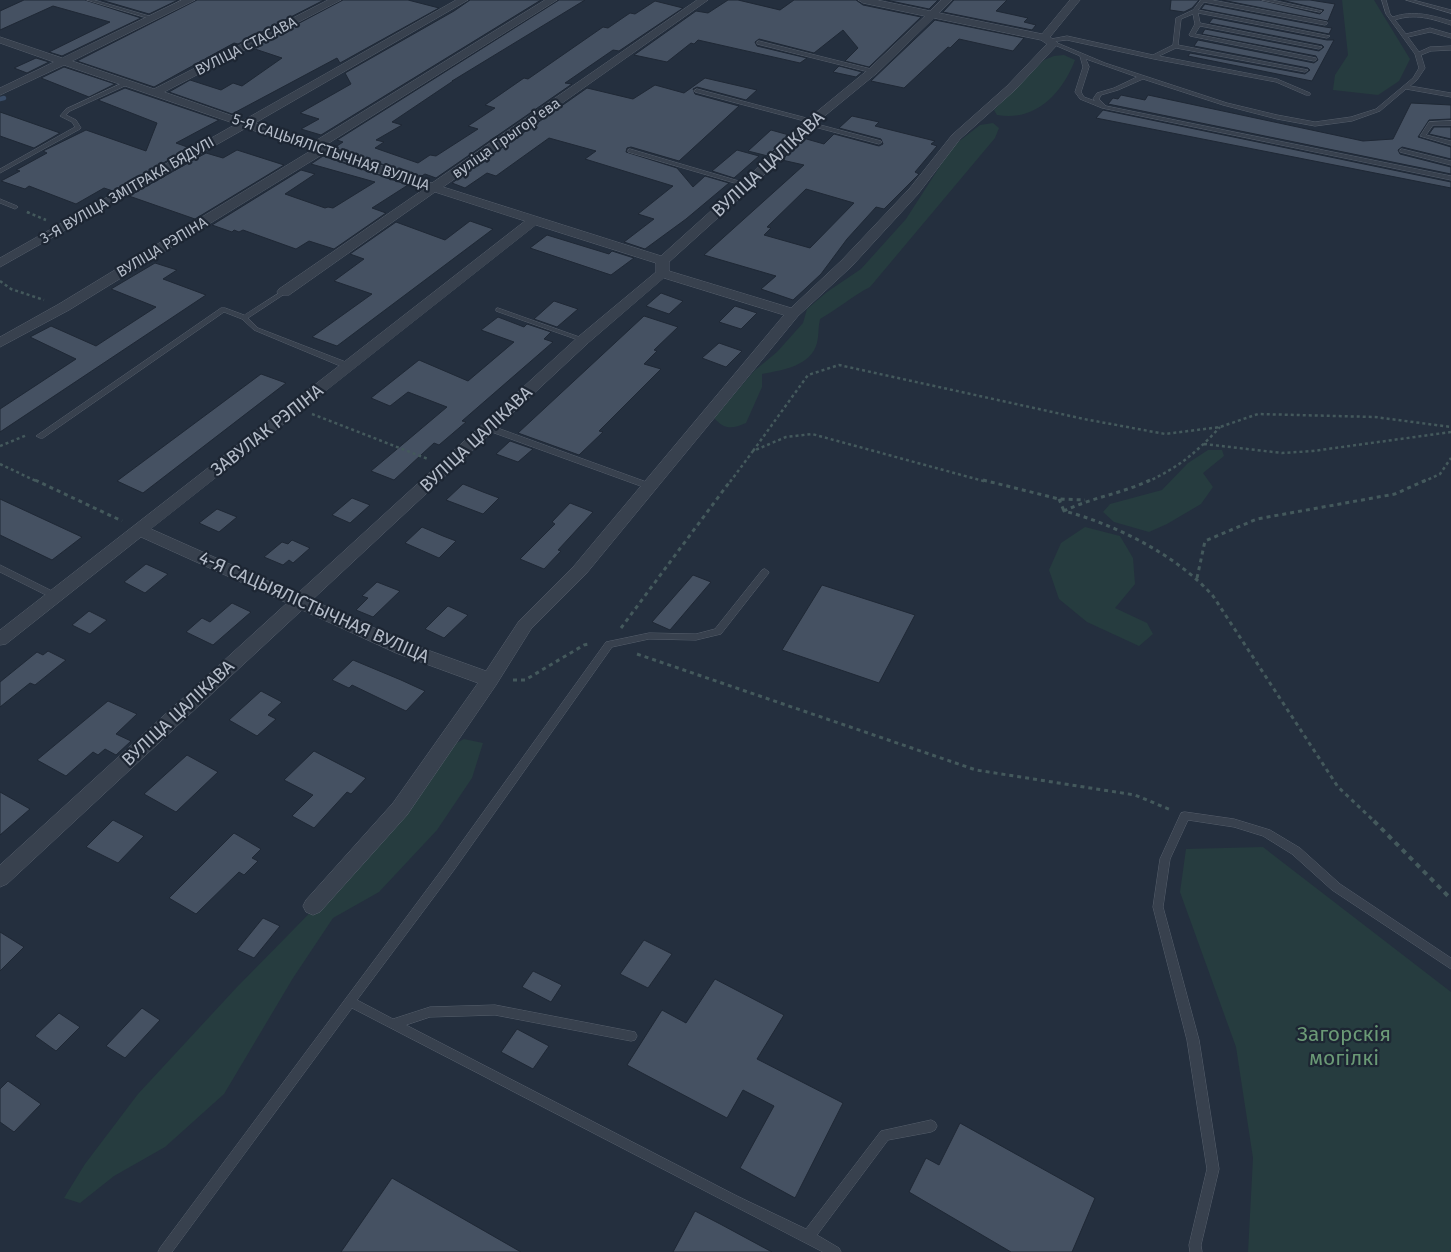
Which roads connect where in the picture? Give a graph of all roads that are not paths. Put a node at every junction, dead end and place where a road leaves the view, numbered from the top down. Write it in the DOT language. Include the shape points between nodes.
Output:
graph roads {
  1 [pos="89,0"];
  2 [pos="190,0"];
  3 [pos="336,0"];
  4 [pos="463,0"];
  5 [pos="552,0"];
  6 [pos="703,0"];
  7 [pos="863,0"];
  8 [pos="947,0"];
  9 [pos="1075,0"];
  10 [pos="1204,0"];
  11 [pos="1264,0"];
  12 [pos="1384,0"];
  13 [pos="1408,0"];
  14 [pos="1320,10"];
  15 [pos="1196,11"];
  16 [pos="1451,12"];
  17 [pos="933,15"];
  18 [pos="152,18"];
  19 [pos="1392,19"];
  20 [pos="1451,22"];
  21 [pos="1324,23"];
  22 [pos="1198,24"];
  23 [pos="1327,36"];
  24 [pos="1405,36"];
  25 [pos="1451,36"];
  26 [pos="0,40"];
  27 [pos="1049,40"];
  28 [pos="759,43"];
  29 [pos="1175,46"];
  30 [pos="1319,47"];
  31 [pos="1451,48"];
  32 [pos="1418,54"];
  33 [pos="1083,56"];
  34 [pos="1154,57"];
  35 [pos="1314,59"];
  36 [pos="64,62"];
  37 [pos="1305,70"];
  38 [pos="873,71"];
  39 [pos="1142,77"];
  40 [pos="126,83"];
  41 [pos="1404,87"];
  42 [pos="697,91"];
  43 [pos="0,92"];
  44 [pos="156,92"];
  45 [pos="1308,94"];
  46 [pos="1451,95"];
  47 [pos="1104,106"];
  48 [pos="1451,122"];
  49 [pos="246,123"];
  50 [pos="811,123"];
  51 [pos="878,142"];
  52 [pos="1451,143"];
  53 [pos="319,148"];
  54 [pos="630,151"];
  55 [pos="1402,151"];
  56 [pos="1451,162"];
  57 [pos="0,171"];
  58 [pos="1451,178"];
  59 [pos="747,185"];
  60 [pos="434,188"];
  61 [pos="0,202"];
  62 [pos="15,208"];
  63 [pos="534,220"];
  64 [pos="0,263"];
  65 [pos="663,267"];
  66 [pos="284,292"];
  67 [pos="498,310"];
  68 [pos="793,313"];
  69 [pos="244,318"];
  70 [pos="583,340"];
  71 [pos="0,343"];
  72 [pos="348,366"];
  73 [pos="489,428"];
  74 [pos="40,436"];
  75 [pos="648,486"];
  76 [pos="140,530"];
  77 [pos="0,568"];
  78 [pos="765,572"];
  79 [pos="55,596"];
  80 [pos="298,602"];
  81 [pos="0,639"];
  82 [pos="490,680"];
  83 [pos="0,878"];
  84 [pos="313,906"];
  85 [pos="1451,964"];
  86 [pos="350,1002"];
  87 [pos="393,1024"];
  88 [pos="631,1036"];
  89 [pos="931,1126"];
  90 [pos="808,1237"];
  91 [pos="164,1252"];
  92 [pos="836,1252"];
  93 [pos="1196,1252"];
  1 -- 18 [label="lane"];
  2 -- 18 [label="street"];
  3 -- 44 [label="street, ВУЛІЦА СТАСАВА"];
  4 -- 49 [label="street, 3-Я ВУЛІЦА ЗМІТРАКА БЯДУЛІ"];
  5 -- 53 [label="street, ВУЛІЦА РЭПІНА"];
  6 -- 60 [label="street, вуліца Грыгорʼева"];
  7 -- 17 [label="street"];
  8 -- 17 [label="street, ВУЛІЦА ЦАЛІКАВА"];
  9 -- 27 [label="street"];
  10 -- 15 [label="lane"];
  10 -- 21 [label="lane"];
  11 -- 14 [label="lane"];
  12 -- 19 [label="lane"];
  13 -- 16 [label="lane"];
  15 -- 22 [label="lane"];
  15 -- 23 [label="lane"];
  15 -- 29 [label="lane" via="1179,18"];
  17 -- 27 [label="street"];
  17 -- 38 [label="street, ВУЛІЦА ЦАЛІКАВА"];
  18 -- 36 [label="street"];
  19 -- 20 [label="lane" via="1404,14 1423,14"];
  19 -- 24 [label="lane"];
  22 -- 30 [label="lane"];
  22 -- 35 [label="lane" via="1192,35"];
  24 -- 25 [label="lane" via="1430,30"];
  24 -- 32 [label="lane"];
  26 -- 36 [label="street, 5-Я САЦЫЯЛІСТЫЧНАЯ ВУЛІЦА"];
  27 -- 33 [label="lane"];
  27 -- 34 [label="lane" via="1067,38"];
  27 -- 68 [label="street" via="1011,88 956,137 914,191 847,263"];
  28 -- 38 [label="lane"];
  29 -- 34 [label="lane"];
  29 -- 37 [label="lane"];
  31 -- 32 [label="lane" via="1430,49"];
  32 -- 41 [label="lane" via="1422,68"];
  33 -- 39 [label="lane"];
  33 -- 47 [label="lane" via="1086,67 1078,92 1082,98"];
  34 -- 45 [label="lane" via="1277,81"];
  36 -- 40 [label="street, 5-Я САЦЫЯЛІСТЫЧНАЯ ВУЛІЦА"];
  36 -- 43 [label="street"];
  38 -- 50 [label="street, ВУЛІЦА ЦАЛІКАВА"];
  39 -- 41 [label="lane" via="1225,104 1315,124 1352,119 1378,110"];
  39 -- 47 [label="lane" via="1099,94 1096,99"];
  40 -- 44 [label="street, 5-Я САЦЫЯЛІСТЫЧНАЯ ВУЛІЦА"];
  40 -- 57 [label="lane" via="68,110 63,116 74,121 78,128"];
  41 -- 46 [label="lane"];
  42 -- 50 [label="lane"];
  44 -- 49 [label="street, 5-Я САЦЫЯЛІСТЫЧНАЯ ВУЛІЦА"];
  47 -- 58 [label="lane"];
  48 -- 52 [label="lane" via="1431,123 1423,136"];
  49 -- 53 [label="street, 5-Я САЦЫЯЛІСТЫЧНАЯ ВУЛІЦА"];
  49 -- 64 [label="street, 3-Я ВУЛІЦА ЗМІТРАКА БЯДУЛІ"];
  50 -- 51 [label="lane"];
  50 -- 59 [label="street, ВУЛІЦА ЦАЛІКАВА"];
  53 -- 60 [label="street, 5-Я САЦЫЯЛІСТЫЧНАЯ ВУЛІЦА"];
  53 -- 71 [label="street, ВУЛІЦА РЭПІНА" via="64,307"];
  54 -- 59 [label="lane"];
  55 -- 56 [label="lane"];
  59 -- 65 [label="street, ВУЛІЦА ЦАЛІКАВА"];
  60 -- 63 [label="street, 5-Я САЦЫЯЛІСТЫЧНАЯ ВУЛІЦА"];
  60 -- 66 [label="street, вуліца Грыгорʼева"];
  61 -- 62 [label="lane"];
  63 -- 65 [label="street, 5-Я САЦЫЯЛІСТЫЧНАЯ ВУЛІЦА"];
  63 -- 72 [label="street, ЗАВУЛАК РЭПІНА"];
  65 -- 68 [label="street, 5-Я САЦЫЯЛІСТЫЧНАЯ ВУЛІЦА"];
  65 -- 70 [label="street, ВУЛІЦА ЦАЛІКАВА"];
  66 -- 69 [label="lane"];
  67 -- 70 [label="lane"];
  68 -- 75 [label="street"];
  69 -- 72 [label="lane" via="256,329"];
  69 -- 74 [label="lane" via="224,309"];
  70 -- 73 [label="street, ВУЛІЦА ЦАЛІКАВА"];
  72 -- 76 [label="street, ЗАВУЛАК РЭПІНА"];
  73 -- 75 [label="lane"];
  73 -- 80 [label="street, ВУЛІЦА ЦАЛІКАВА"];
  75 -- 82 [label="street" via="580,570 524,625"];
  76 -- 79 [label="street, ЗАВУЛАК РЭПІНА"];
  76 -- 80 [label="street, 4-Я САЦЫЯЛІСТЫЧНАЯ ВУЛІЦА"];
  77 -- 79 [label="lane"];
  78 -- 86 [label="lane" via="718,632 696,637 649,636 609,644"];
  79 -- 81 [label="street, ЗАВУЛАК РЭПІНА"];
  80 -- 82 [label="street, 4-Я САЦЫЯЛІСТЫЧНАЯ ВУЛІЦА" via="402,648"];
  80 -- 83 [label="street, ВУЛІЦА ЦАЛІКАВА"];
  82 -- 84 [label="street" via="400,809"];
  85 -- 93 [label="lane" via="1336,887 1296,851 1266,833 1234,823 1185,816 1165,859 1158,907 1193,1040 1213,1169"];
  86 -- 87 [label="lane"];
  86 -- 91 [label="lane"];
  87 -- 88 [label="lane" via="430,1012 495,1010"];
  87 -- 90 [label="lane"];
  89 -- 90 [label="lane" via="885,1135"];
  90 -- 92 [label="lane"];
}
